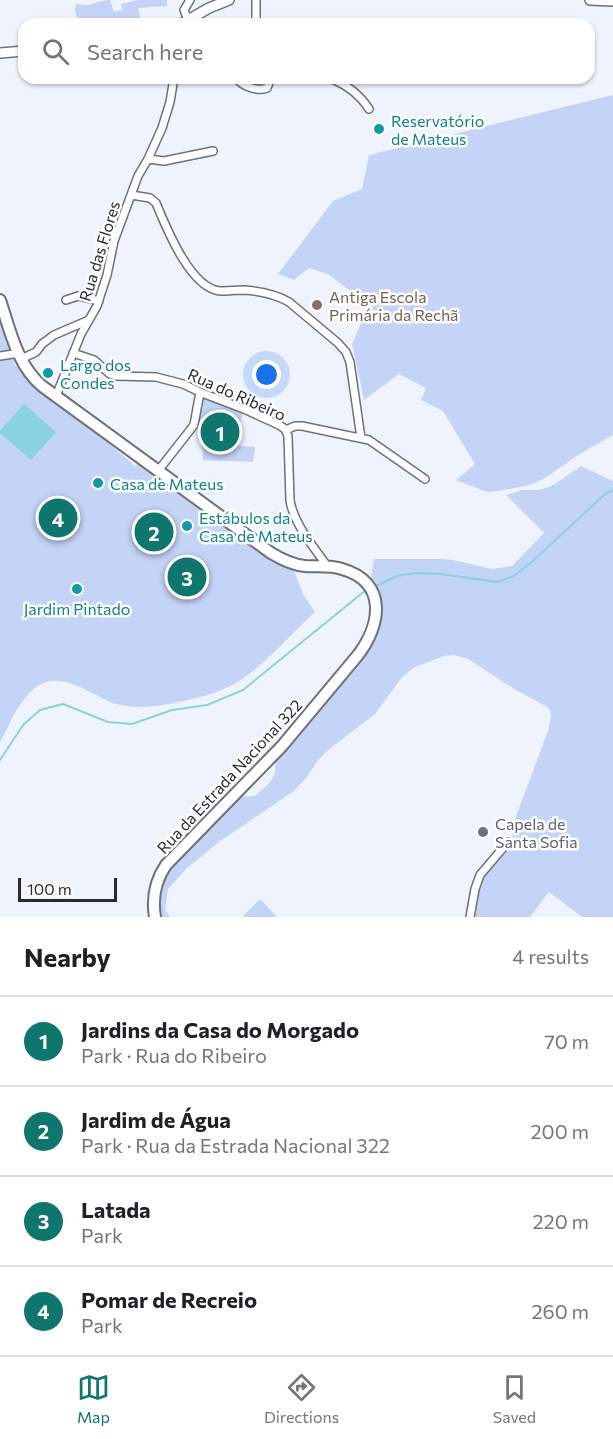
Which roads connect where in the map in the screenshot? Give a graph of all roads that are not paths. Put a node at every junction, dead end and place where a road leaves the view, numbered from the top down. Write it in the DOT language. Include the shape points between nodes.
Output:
graph roads {
  1 [pos="190,0"];
  2 [pos="229,0"];
  3 [pos="256,0"];
  4 [pos="590,0"];
  5 [pos="613,1"];
  6 [pos="185,18"];
  7 [pos="192,18"];
  8 [pos="256,18"];
  9 [pos="18,52"];
  10 [pos="0,53"];
  11 [pos="174,84"];
  12 [pos="244,84"];
  13 [pos="269,84"];
  14 [pos="341,84"];
  15 [pos="369,109"];
  16 [pos="213,151"];
  17 [pos="148,159"];
  18 [pos="131,195"];
  19 [pos="0,300"];
  20 [pos="66,300"];
  21 [pos="99,301"];
  22 [pos="89,320"];
  23 [pos="73,353"];
  24 [pos="0,356"];
  25 [pos="20,356"];
  26 [pos="200,392"];
  27 [pos="56,396"];
  28 [pos="286,430"];
  29 [pos="361,438"];
  30 [pos="158,471"];
  31 [pos="425,478"];
  32 [pos="327,566"];
  33 [pos="508,842"];
  34 [pos="155,917"];
  35 [pos="470,917"];
  1 -- 6 [label="street"];
  2 -- 7 [label="main road"];
  3 -- 8 [label="street"];
  4 -- 5 [label="main road"];
  9 -- 10 [label="main road"];
  11 -- 17 [label="street, Rua das Flores" via="167,114"];
  12 -- 13 [label="street" via="262,90"];
  14 -- 15 [label="street"];
  16 -- 17 [label="street" via="164,161"];
  17 -- 18 [label="street, Rua das Flores"];
  18 -- 21 [label="street, Rua das Flores"];
  18 -- 29 [label="street" via="154,200 176,247 208,287 281,298 344,349 349,359"];
  19 -- 25 [label="main road, Rua da Estrada Nacional 322"];
  20 -- 21 [label="street" via="78,296"];
  21 -- 22 [label="street, Rua das Flores"];
  22 -- 23 [label="street, Rua das Flores"];
  22 -- 25 [label="street" via="52,336 35,353"];
  23 -- 26 [label="street, Rua do Ribeiro" via="94,360 116,376 162,378"];
  23 -- 27 [label="street, Rua das Flores"];
  24 -- 25 [label="street"];
  25 -- 27 [label="main road, Rua da Estrada Nacional 322" via="34,379"];
  26 -- 28 [label="street, Rua do Ribeiro"];
  26 -- 30 [label="street" via="195,423"];
  27 -- 30 [label="main road, Rua da Estrada Nacional 322"];
  28 -- 29 [label="street" via="302,426"];
  28 -- 32 [label="street, Rua do Ribeiro" via="291,507"];
  29 -- 31 [label="street"];
  30 -- 32 [label="main road, Rua da Estrada Nacional 322" via="278,557 298,565"];
  32 -- 34 [label="main road, Rua da Estrada Nacional 322" via="348,570 369,587 376,615 364,648 282,746 165,865 157,883"];
  33 -- 35 [label="street" via="480,876"];
}
